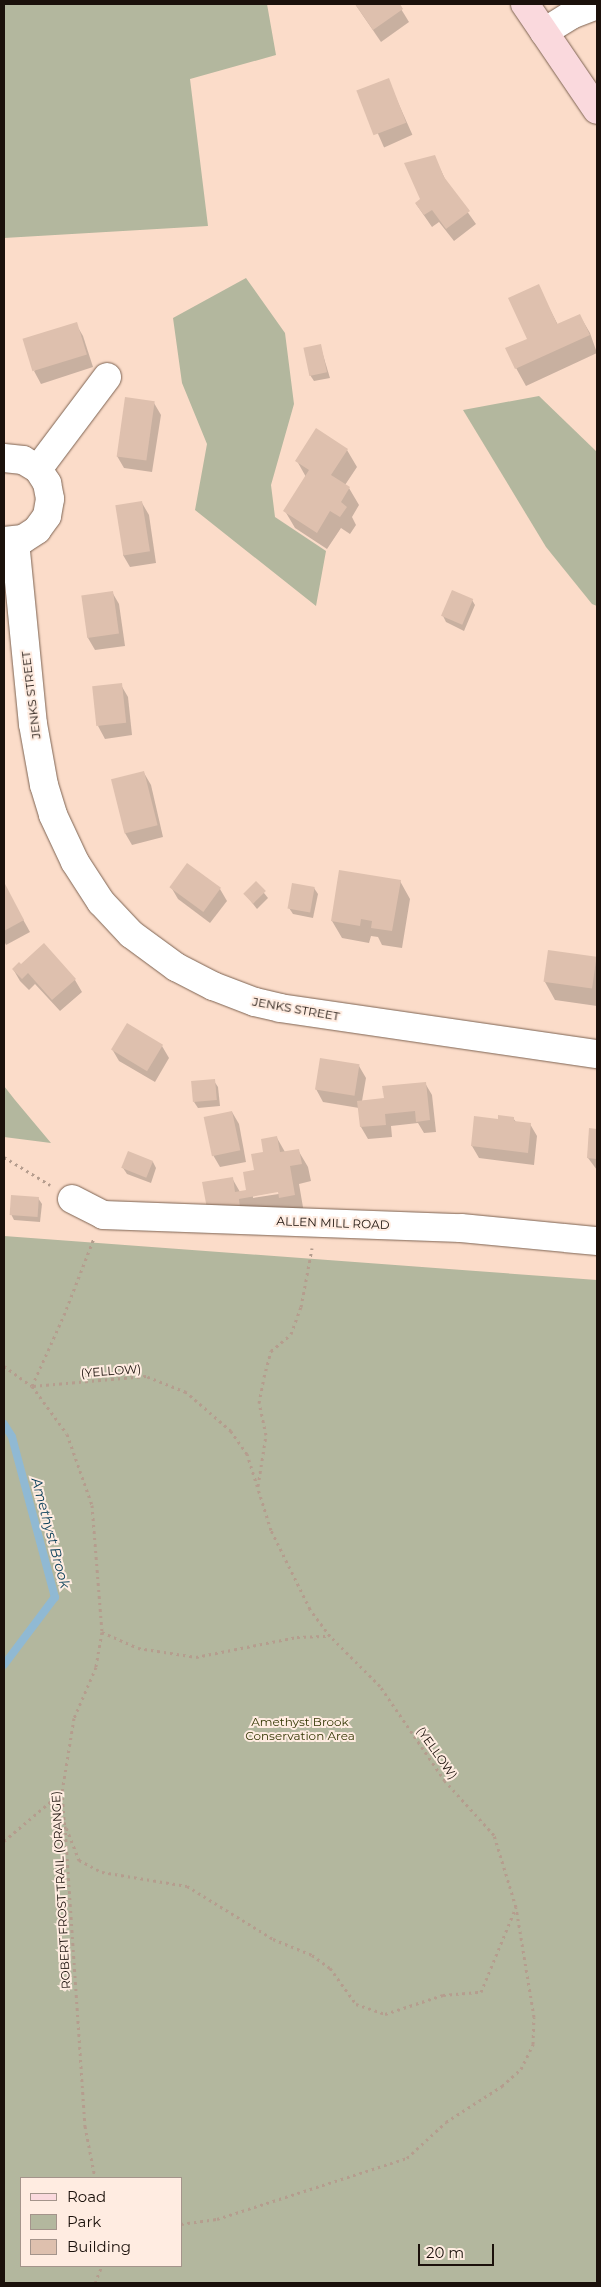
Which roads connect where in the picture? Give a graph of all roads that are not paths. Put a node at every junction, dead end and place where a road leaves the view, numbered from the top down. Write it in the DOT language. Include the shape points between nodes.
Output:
graph roads {
  1 [pos="525,4"];
  2 [pos="597,5"];
  3 [pos="544,32"];
  4 [pos="597,110"];
  5 [pos="106,377"];
  6 [pos="4,458"];
  7 [pos="38,469"];
  8 [pos="9,541"];
  9 [pos="597,1054"];
  10 [pos="72,1199"];
  11 [pos="597,1242"];
  1 -- 3 [label="main road"];
  2 -- 3 [label="street" via="571,15"];
  3 -- 4 [label="main road"];
  5 -- 7 [label="street"];
  6 -- 7 [label="street" via="23,460"];
  7 -- 8 [label="street, JENKS STREET" via="49,491 47,516 30,535"];
  8 -- 9 [label="street, JENKS STREET" via="33,724 46,793 75,862 101,902 131,934 176,968 255,1002"];
  10 -- 11 [label="street, ALLEN MILL ROAD" via="103,1214 461,1228"];
}
